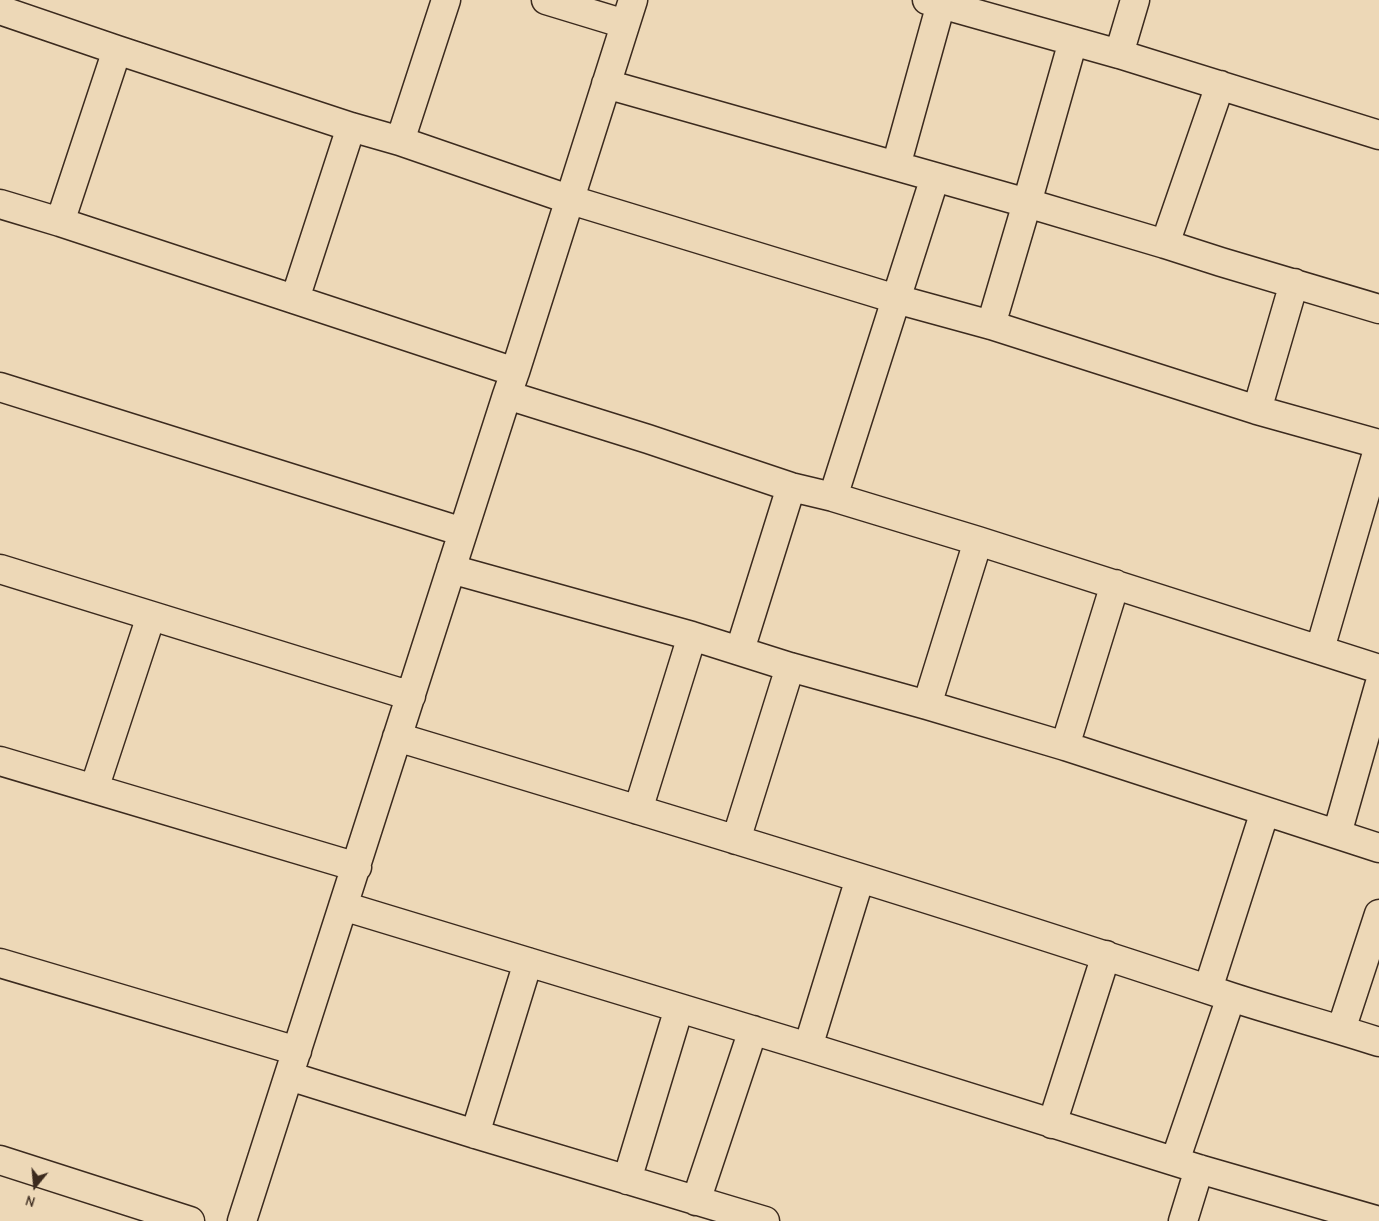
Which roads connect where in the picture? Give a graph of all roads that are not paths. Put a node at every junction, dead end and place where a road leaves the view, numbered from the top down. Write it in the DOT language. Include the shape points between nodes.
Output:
graph roads {
  1 [pos="446,0"];
  2 [pos="546,0"];
  3 [pos="1135,0"];
  4 [pos="936,1"];
  5 [pos="0,10"];
  6 [pos="38,11"];
  7 [pos="629,12"];
  8 [pos="1072,41"];
  9 [pos="117,50"];
  10 [pos="1119,54"];
  11 [pos="606,84"];
  12 [pos="1220,85"];
  13 [pos="351,127"];
  14 [pos="1379,134"];
  15 [pos="400,140"];
  16 [pos="896,166"];
  17 [pos="935,177"];
  18 [pos="571,200"];
  19 [pos="1027,202"];
  20 [pos="0,204"];
  21 [pos="60,222"];
  22 [pos="1165,244"];
  23 [pos="1294,283"];
  24 [pos="295,299"];
  25 [pos="896,299"];
  26 [pos="1379,308"];
  27 [pos="991,325"];
  28 [pos="511,384"];
  29 [pos="0,387"];
  30 [pos="1258,410"];
  31 [pos="1379,444"];
  32 [pos="791,487"];
  33 [pos="832,497"];
  34 [pos="463,532"];
  35 [pos="978,541"];
  36 [pos="0,569"];
  37 [pos="451,569"];
  38 [pos="1115,584"];
  39 [pos="151,616"];
  40 [pos="692,636"];
  41 [pos="1320,649"];
  42 [pos="740,650"];
  43 [pos="790,667"];
  44 [pos="1379,669"];
  45 [pos="1379,686"];
  46 [pos="411,696"];
  47 [pos="927,705"];
  48 [pos="397,737"];
  49 [pos="1065,746"];
  50 [pos="0,761"];
  51 [pos="94,789"];
  52 [pos="638,810"];
  53 [pos="1266,811"];
  54 [pos="1336,834"];
  55 [pos="736,840"];
  56 [pos="1379,848"];
  57 [pos="357,867"];
  58 [pos="860,878"];
  59 [pos="343,906"];
  60 [pos="1379,914"];
  61 [pos="1106,955"];
  62 [pos="528,962"];
  63 [pos="0,964"];
  64 [pos="1220,993"];
  65 [pos="679,1008"];
  66 [pos="752,1030"];
  67 [pos="1342,1030"];
  68 [pos="1379,1042"];
  69 [pos="808,1047"];
  70 [pos="293,1063"];
  71 [pos="1052,1124"];
  72 [pos="475,1134"];
  73 [pos="0,1160"];
  74 [pos="1187,1165"];
  75 [pos="628,1180"];
  76 [pos="696,1201"];
  77 [pos="751,1219"];
  78 [pos="190,1221"];
  79 [pos="242,1221"];
  80 [pos="1183,1221"];
  81 [pos="1379,1221"];
  1 -- 15 [label="street"];
  2 -- 7 [label="street"];
  3 -- 10 [label="street"];
  4 -- 8 [label="street"];
  4 -- 16 [label="street"];
  5 -- 6 [label="street"];
  6 -- 9 [label="street"];
  7 -- 11 [label="street"];
  8 -- 10 [label="street"];
  8 -- 19 [label="street"];
  9 -- 13 [label="street"];
  9 -- 21 [label="street"];
  10 -- 12 [label="street"];
  11 -- 16 [label="street"];
  11 -- 18 [label="street"];
  12 -- 14 [label="street"];
  12 -- 22 [label="street"];
  13 -- 15 [label="street"];
  13 -- 24 [label="street"];
  15 -- 18 [label="street"];
  16 -- 17 [label="street"];
  17 -- 19 [label="street"];
  17 -- 25 [label="street"];
  18 -- 25 [label="street"];
  18 -- 28 [label="street"];
  19 -- 22 [label="street"];
  19 -- 27 [label="street"];
  20 -- 21 [label="street"];
  21 -- 24 [label="street"];
  22 -- 23 [label="street"];
  23 -- 26 [label="street"];
  23 -- 30 [label="street"];
  24 -- 28 [label="street"];
  25 -- 27 [label="street"];
  25 -- 33 [label="street"];
  27 -- 30 [label="street"];
  28 -- 32 [label="street" via="648,439"];
  28 -- 34 [label="street"];
  29 -- 34 [label="street"];
  30 -- 31 [label="street"];
  31 -- 41 [label="street"];
  32 -- 33 [label="street"];
  32 -- 42 [label="street"];
  33 -- 35 [label="street"];
  34 -- 37 [label="street"];
  35 -- 38 [label="street"];
  35 -- 47 [label="street"];
  36 -- 39 [label="street"];
  37 -- 40 [label="street"];
  37 -- 46 [label="street"];
  38 -- 41 [label="street"];
  38 -- 49 [label="street"];
  39 -- 46 [label="street"];
  39 -- 51 [label="street"];
  40 -- 42 [label="street"];
  40 -- 52 [label="street"];
  41 -- 44 [label="street"];
  42 -- 43 [label="street"];
  43 -- 47 [label="street"];
  43 -- 55 [label="street"];
  45 -- 54 [label="street"];
  46 -- 48 [label="street"];
  47 -- 49 [label="street"];
  48 -- 52 [label="street"];
  48 -- 57 [label="street"];
  49 -- 53 [label="street"];
  50 -- 51 [label="street"];
  51 -- 57 [label="street"];
  52 -- 55 [label="street"];
  53 -- 54 [label="street"];
  53 -- 64 [label="street"];
  54 -- 56 [label="street"];
  55 -- 58 [label="street"];
  57 -- 59 [label="street"];
  58 -- 61 [label="street"];
  58 -- 69 [label="street"];
  59 -- 62 [label="street"];
  59 -- 70 [label="street"];
  60 -- 67 [label="street"];
  61 -- 64 [label="street"];
  61 -- 71 [label="street"];
  62 -- 65 [label="street"];
  62 -- 72 [label="street"];
  63 -- 70 [label="street"];
  64 -- 67 [label="street"];
  64 -- 74 [label="street"];
  65 -- 66 [label="street"];
  65 -- 75 [label="street"];
  66 -- 69 [label="street"];
  66 -- 76 [label="street"];
  67 -- 68 [label="street"];
  69 -- 71 [label="street"];
  70 -- 72 [label="street"];
  70 -- 79 [label="street"];
  71 -- 74 [label="street"];
  72 -- 75 [label="street"];
  73 -- 78 [label="street"];
  74 -- 80 [label="street"];
  74 -- 81 [label="street"];
  75 -- 76 [label="street"];
  76 -- 77 [label="street"];
}
